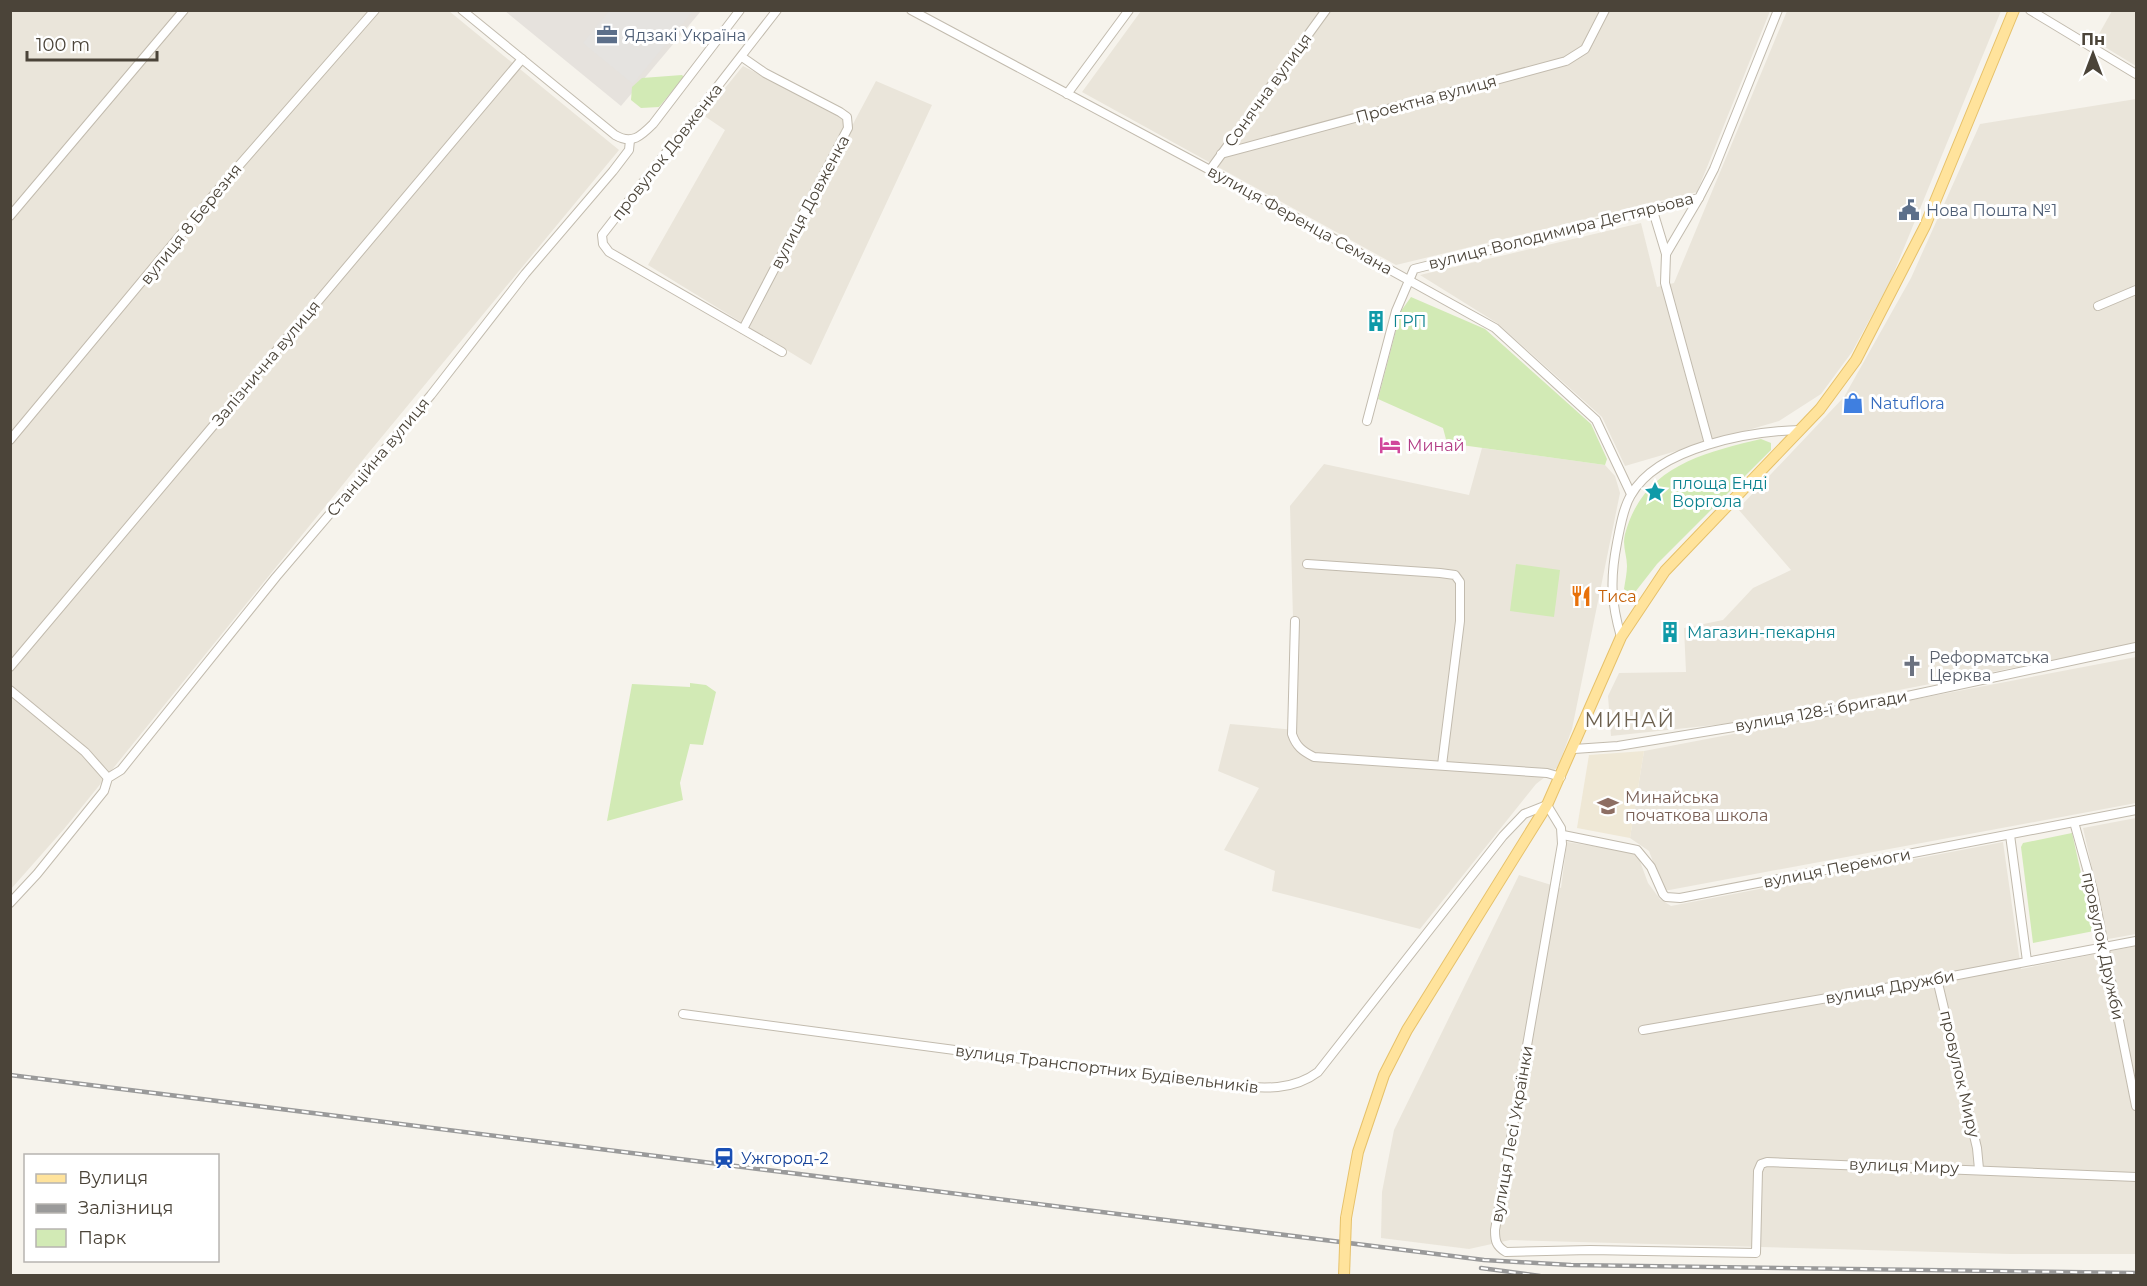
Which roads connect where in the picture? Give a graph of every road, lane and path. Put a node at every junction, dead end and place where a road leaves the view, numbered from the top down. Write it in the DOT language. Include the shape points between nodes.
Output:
graph roads {
  1 [pos="184,10"];
  2 [pos="375,10"];
  3 [pos="462,10"];
  4 [pos="740,10"];
  5 [pos="777,10"];
  6 [pos="1129,10"];
  7 [pos="1326,10"];
  8 [pos="1605,10"];
  9 [pos="1778,10"];
  10 [pos="2014,10"];
  11 [pos="2030,10"];
  12 [pos="911,11"];
  13 [pos="742,57"];
  14 [pos="522,59"];
  15 [pos="2136,74"];
  16 [pos="1067,94"];
  17 [pos="630,140"];
  18 [pos="1221,154"];
  19 [pos="1210,170"];
  20 [pos="1699,198"];
  21 [pos="1653,211"];
  22 [pos="10,216"];
  23 [pos="1666,254"];
  24 [pos="1409,279"];
  25 [pos="2136,290"];
  26 [pos="2098,306"];
  27 [pos="743,329"];
  28 [pos="782,352"];
  29 [pos="1366,421"];
  30 [pos="1800,430"];
  31 [pos="10,440"];
  32 [pos="1709,444"];
  33 [pos="1631,494"];
  34 [pos="1307,564"];
  35 [pos="1295,621"];
  36 [pos="1621,637"];
  37 [pos="2136,647"];
  38 [pos="10,667"];
  39 [pos="10,690"];
  40 [pos="1574,749"];
  41 [pos="1442,765"];
  42 [pos="1561,777"];
  43 [pos="108,778"];
  44 [pos="1547,805"];
  45 [pos="2136,810"];
  46 [pos="2074,822"];
  47 [pos="2010,835"];
  48 [pos="1563,836"];
  49 [pos="10,903"];
  50 [pos="2136,941"];
  51 [pos="2105,947"];
  52 [pos="2027,961"];
  53 [pos="1937,979"];
  54 [pos="683,1014"];
  55 [pos="1643,1030"];
  56 [pos="2136,1106"];
  57 [pos="1979,1169"];
  58 [pos="2136,1178"];
  59 [pos="1756,1253"];
  60 [pos="1344,1275"];
  1 -- 22 [label="street"];
  2 -- 31 [label="street, вулиця 8 Березня" via="222,185"];
  3 -- 14 [label="street"];
  4 -- 17 [label="street, Станційна вулиця" via="653,124 639,138"];
  5 -- 13 [label="street, провулок Довженка"];
  6 -- 16 [label="street"];
  7 -- 18 [label="street, Сонячна вулиця"];
  8 -- 18 [label="street, Проектна вулиця" via="1585,49 1566,61"];
  9 -- 20 [label="street, вулиця Володимира Дегтярьова"];
  10 -- 30 [label="main road" via="1899,280 1856,360"];
  11 -- 15 [label="street"];
  12 -- 16 [label="street, вулиця Ференца Семана"];
  13 -- 27 [label="street, вулиця Довженка" via="840,112 847,117 848,128"];
  13 -- 27 [label="street, провулок Довженка" via="602,235 609,252"];
  14 -- 17 [label="street" via="615,135"];
  14 -- 38 [label="street, Залізнична вулиця"];
  16 -- 19 [label="street, вулиця Ференца Семана"];
  17 -- 43 [label="street, Станційна вулиця" via="629,150 497,308 431,395 276,577 121,770"];
  18 -- 19 [label="street, Сонячна вулиця"];
  19 -- 24 [label="street, вулиця Ференца Семана"];
  20 -- 21 [label="street, вулиця Володимира Дегтярьова"];
  20 -- 23 [label="street"];
  21 -- 23 [label="street"];
  21 -- 24 [label="street, вулиця Володимира Дегтярьова" via="1414,268"];
  23 -- 32 [label="street" via="1665,283"];
  24 -- 29 [label="street" via="1396,311"];
  24 -- 33 [label="street, вулиця Ференца Семана" via="1506,335 1588,412 1600,428"];
  25 -- 26 [label="street"];
  27 -- 28 [label="street, провулок Довженка"];
  30 -- 32 [label="street" via="1761,432"];
  30 -- 36 [label="main road" via="1665,571"];
  32 -- 33 [label="street" via="1668,462"];
  33 -- 36 [label="street" via="1612,569 1613,607"];
  34 -- 41 [label="street" via="1440,573 1455,575 1460,582 1460,621"];
  35 -- 41 [label="street" via="1295,744 1314,756"];
  36 -- 40 [label="main road"];
  37 -- 40 [label="street, вулиця 128-ї бригади" via="1856,707 1618,746"];
  39 -- 43 [label="street" via="85,752"];
  40 -- 42 [label="main road"];
  41 -- 42 [label="street"];
  42 -- 44 [label="main road"];
  43 -- 49 [label="street, Станційна вулиця" via="104,791"];
  44 -- 48 [label="street"];
  44 -- 54 [label="street, вулиця Транспортних Будівельників" via="1524,814 1503,836 1317,1072 1305,1082 1290,1086 1219,1084"];
  44 -- 60 [label="main road, bridge" via="1407,1030 1384,1075 1358,1152 1346,1218"];
  45 -- 46 [label="street, вулиця Перемоги"];
  46 -- 47 [label="street, вулиця Перемоги"];
  46 -- 51 [label="street, провулок Дружби"];
  47 -- 48 [label="street, вулиця Перемоги" via="1672,898 1663,894 1651,867 1637,850"];
  47 -- 52 [label="street"];
  48 -- 59 [label="street, вулиця Лесі Українки" via="1496,1230 1498,1247 1506,1252"];
  50 -- 51 [label="street, вулиця Дружби"];
  51 -- 52 [label="street, вулиця Дружби"];
  51 -- 56 [label="street, провулок Дружби"];
  52 -- 53 [label="street, вулиця Дружби"];
  53 -- 55 [label="street, вулиця Дружби"];
  53 -- 57 [label="street, провулок Миру"];
  57 -- 58 [label="street, вулиця Миру"];
  57 -- 59 [label="street, вулиця Миру" via="1763,1162 1758,1171"];
}
